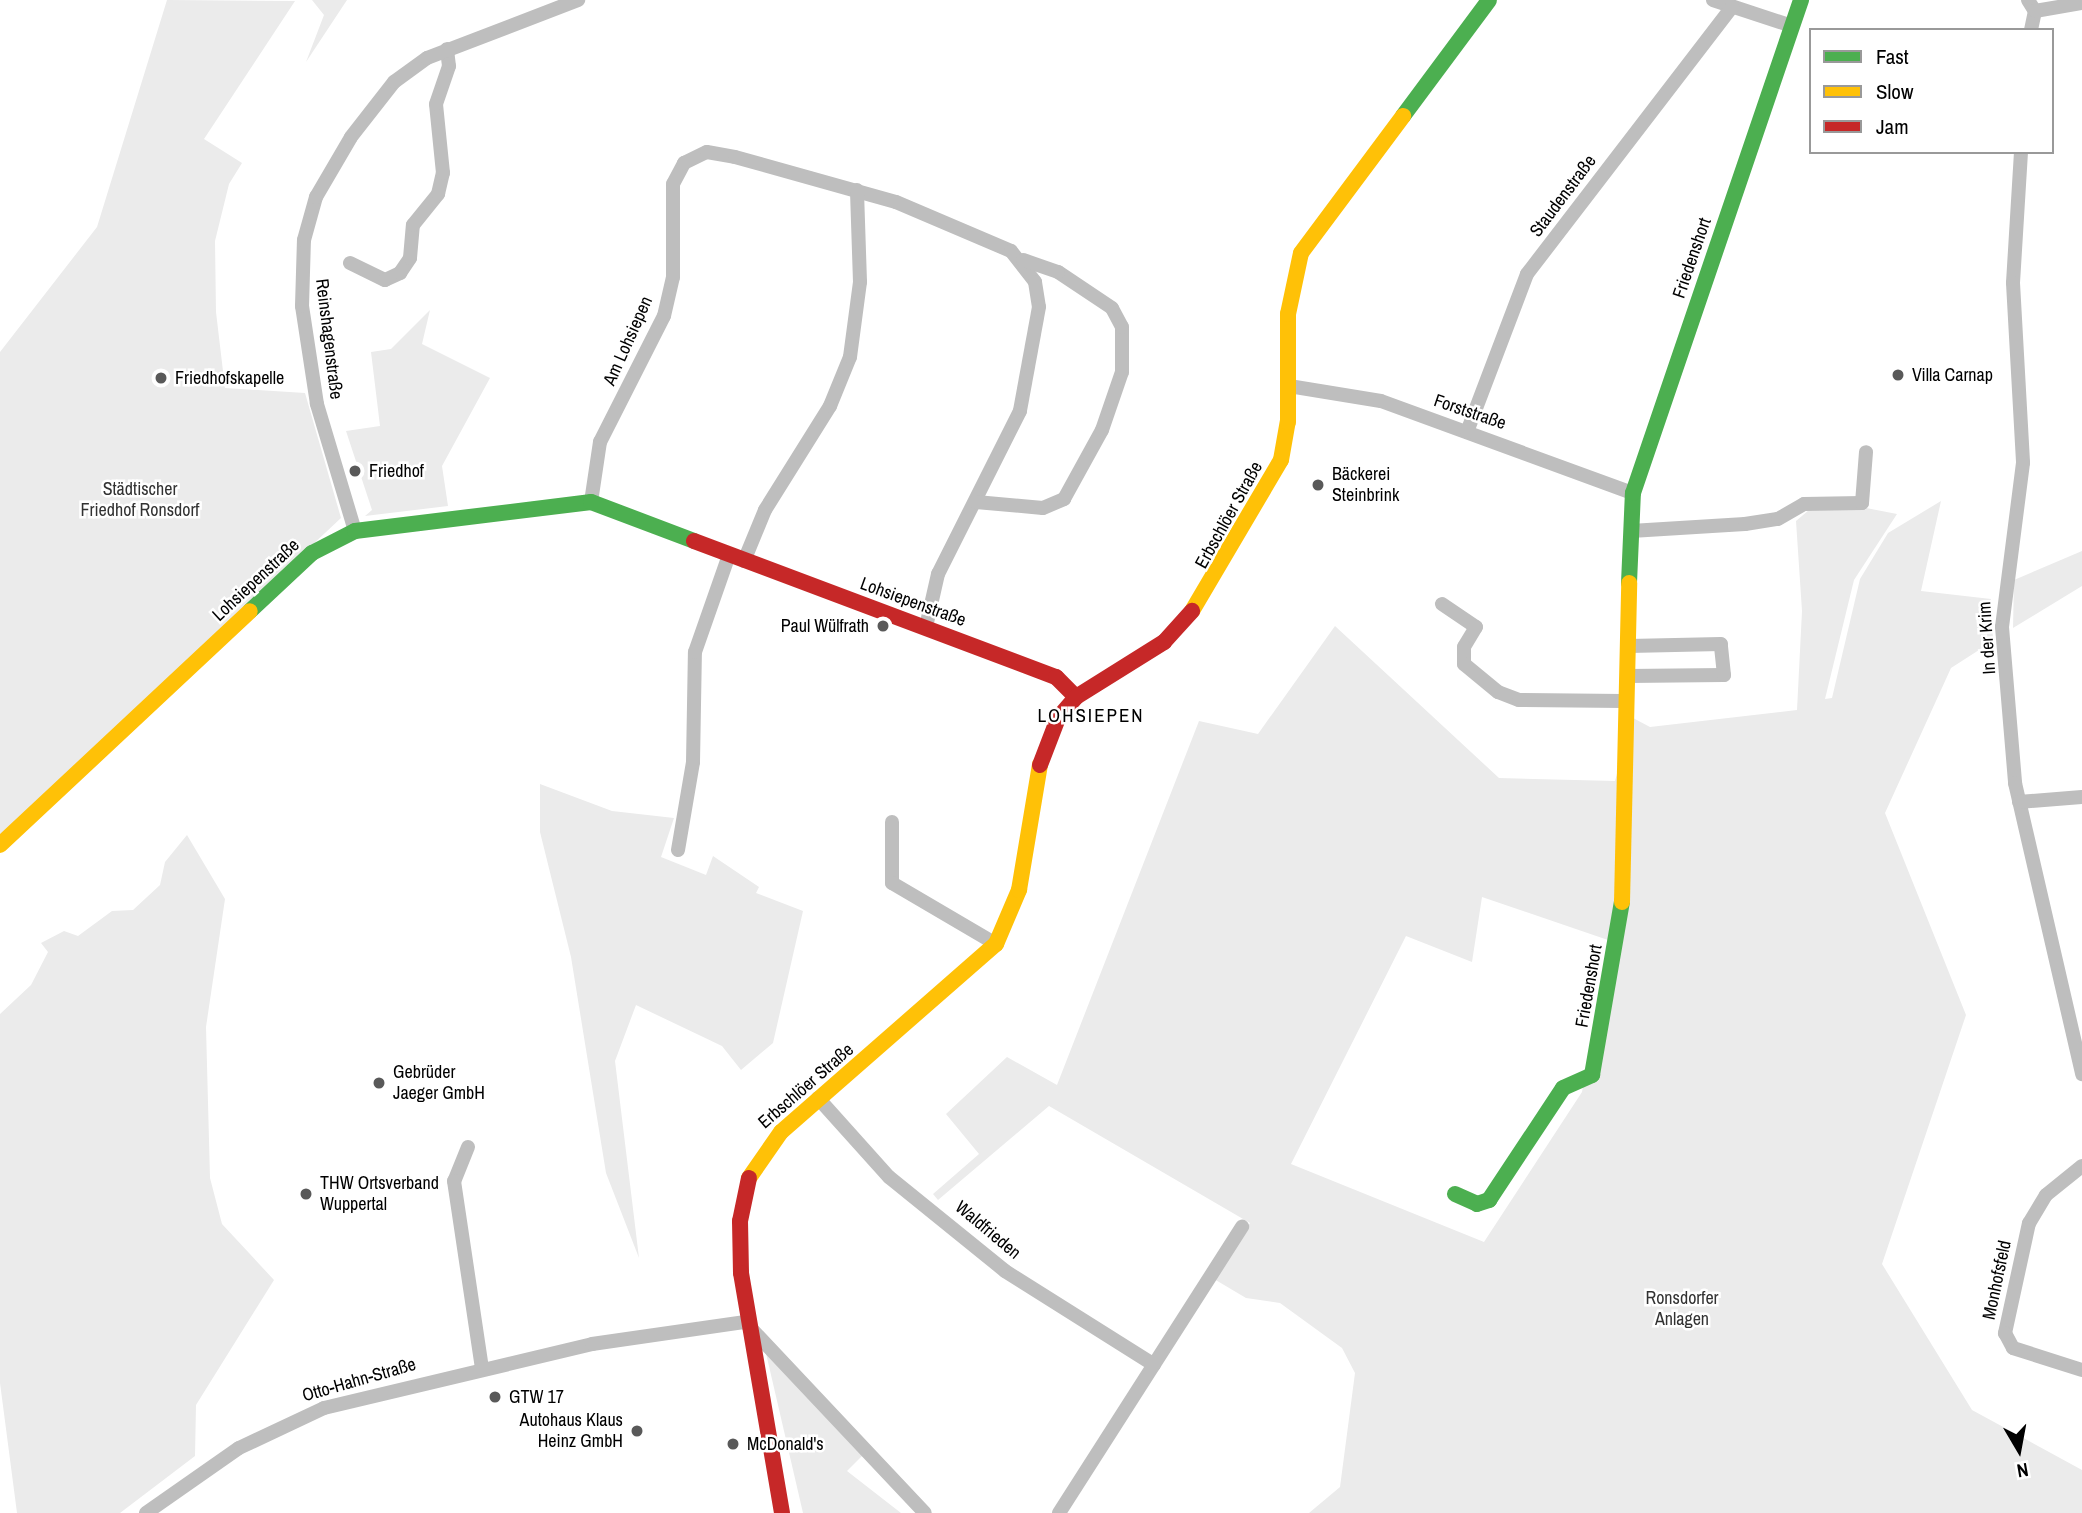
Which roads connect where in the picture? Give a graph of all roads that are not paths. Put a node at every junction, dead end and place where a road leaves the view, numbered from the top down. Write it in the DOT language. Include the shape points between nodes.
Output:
graph roads {
  1 [pos="578,0"];
  2 [pos="1489,0"];
  3 [pos="1713,0"];
  4 [pos="1801,0"];
  5 [pos="2082,3"];
  6 [pos="2031,5"];
  7 [pos="1732,7"];
  8 [pos="1792,26"];
  9 [pos="2031,28"];
  10 [pos="447,49"];
  11 [pos="2021,154"];
  12 [pos="857,190"];
  13 [pos="1023,260"];
  14 [pos="350,263"];
  15 [pos="1289,386"];
  16 [pos="1467,432"];
  17 [pos="1866,452"];
  18 [pos="1633,493"];
  19 [pos="592,502"];
  20 [pos="976,502"];
  21 [pos="355,531"];
  22 [pos="1631,531"];
  23 [pos="736,558"];
  24 [pos="1442,604"];
  25 [pos="926,627"];
  26 [pos="1629,646"];
  27 [pos="1628,676"];
  28 [pos="1076,697"];
  29 [pos="1623,701"];
  30 [pos="2082,797"];
  31 [pos="2019,802"];
  32 [pos="892,821"];
  33 [pos="0,845"];
  34 [pos="678,850"];
  35 [pos="996,944"];
  36 [pos="2082,1074"];
  37 [pos="818,1098"];
  38 [pos="468,1147"];
  39 [pos="2082,1167"];
  40 [pos="1455,1194"];
  41 [pos="1242,1227"];
  42 [pos="745,1322"];
  43 [pos="1154,1365"];
  44 [pos="482,1368"];
  45 [pos="2082,1370"];
  46 [pos="146,1513"];
  47 [pos="782,1513"];
  48 [pos="925,1513"];
  49 [pos="1059,1513"];
  1 -- 10 [label="street, Reinshagenstraße"];
  2 -- 15 [label="street, Erbschlöer Straße" via="1301,253 1289,314"];
  3 -- 7 [label="street"];
  4 -- 8 [label="street, Friedenshort"];
  5 -- 6 [label="street"];
  6 -- 9 [label="street"];
  7 -- 8 [label="street"];
  7 -- 16 [label="street, Staudenstraße" via="1527,274"];
  8 -- 18 [label="street, Friedenshort"];
  10 -- 14 [label="street" via="449,66 436,104 443,152 438,194 413,225 400,274 385,280"];
  10 -- 21 [label="street, Reinshagenstraße" via="394,82 351,137 316,197 304,240 309,359"];
  11 -- 31 [label="street, In der Krim" via="2013,283 2023,463 2002,627"];
  12 -- 13 [label="street, Am Lohsiepen" via="977,235"];
  12 -- 19 [label="street, Am Lohsiepen" via="707,152 684,163 673,184 673,277 664,316 600,442"];
  12 -- 23 [label="street" via="860,282 850,357 831,406"];
  13 -- 20 [label="street" via="1039,307 1030,371 1020,411"];
  13 -- 20 [label="street, Am Lohsiepen" via="1058,272 1112,308 1122,327 1122,372 1102,430 1064,499 1043,508"];
  15 -- 16 [label="street, Forststraße" via="1336,389"];
  15 -- 28 [label="street, Erbschlöer Straße" via="1281,460 1208,593 1164,642"];
  16 -- 18 [label="street, Forststraße"];
  17 -- 22 [label="street" via="1862,503 1804,504 1778,519 1745,524"];
  18 -- 22 [label="street, Friedenshort"];
  19 -- 21 [label="street, Lohsiepenstraße"];
  19 -- 23 [label="street, Lohsiepenstraße"];
  20 -- 25 [label="street" via="938,574"];
  21 -- 33 [label="street, Lohsiepenstraße" via="312,554"];
  22 -- 26 [label="street, Friedenshort"];
  23 -- 25 [label="street, Lohsiepenstraße"];
  23 -- 34 [label="street" via="695,652 693,762"];
  24 -- 29 [label="street" via="1476,627 1464,647 1464,664 1498,692 1519,700"];
  25 -- 28 [label="street, Lohsiepenstraße" via="1056,677"];
  26 -- 27 [label="street, Friedenshort"];
  26 -- 27 [label="street" via="1721,644 1724,675"];
  27 -- 29 [label="street, Friedenshort"];
  28 -- 35 [label="street, Erbschlöer Straße" via="1045,741 1019,890"];
  29 -- 40 [label="street, Friedenshort" via="1624,891 1592,1075 1563,1088 1489,1200 1477,1204"];
  30 -- 31 [label="street"];
  31 -- 36 [label="street, In der Krim"];
  32 -- 35 [label="street" via="892,883"];
  35 -- 37 [label="street, Erbschlöer Straße"];
  37 -- 42 [label="street, Erbschlöer Straße" via="762,1151 750,1171 739,1244"];
  37 -- 43 [label="street, Waldfrieden" via="889,1177 1005,1271"];
  38 -- 44 [label="street" via="454,1181"];
  39 -- 45 [label="street, Monhofsfeld" via="2046,1195 2029,1223 2005,1333 2012,1348"];
  41 -- 43 [label="street"];
  42 -- 44 [label="street, Otto-Hahn-Straße" via="648,1333"];
  42 -- 47 [label="street, Erbschlöer Straße"];
  42 -- 48 [label="street"];
  43 -- 49 [label="street"];
  44 -- 46 [label="street, Otto-Hahn-Straße" via="298,1418 239,1448"];
}
